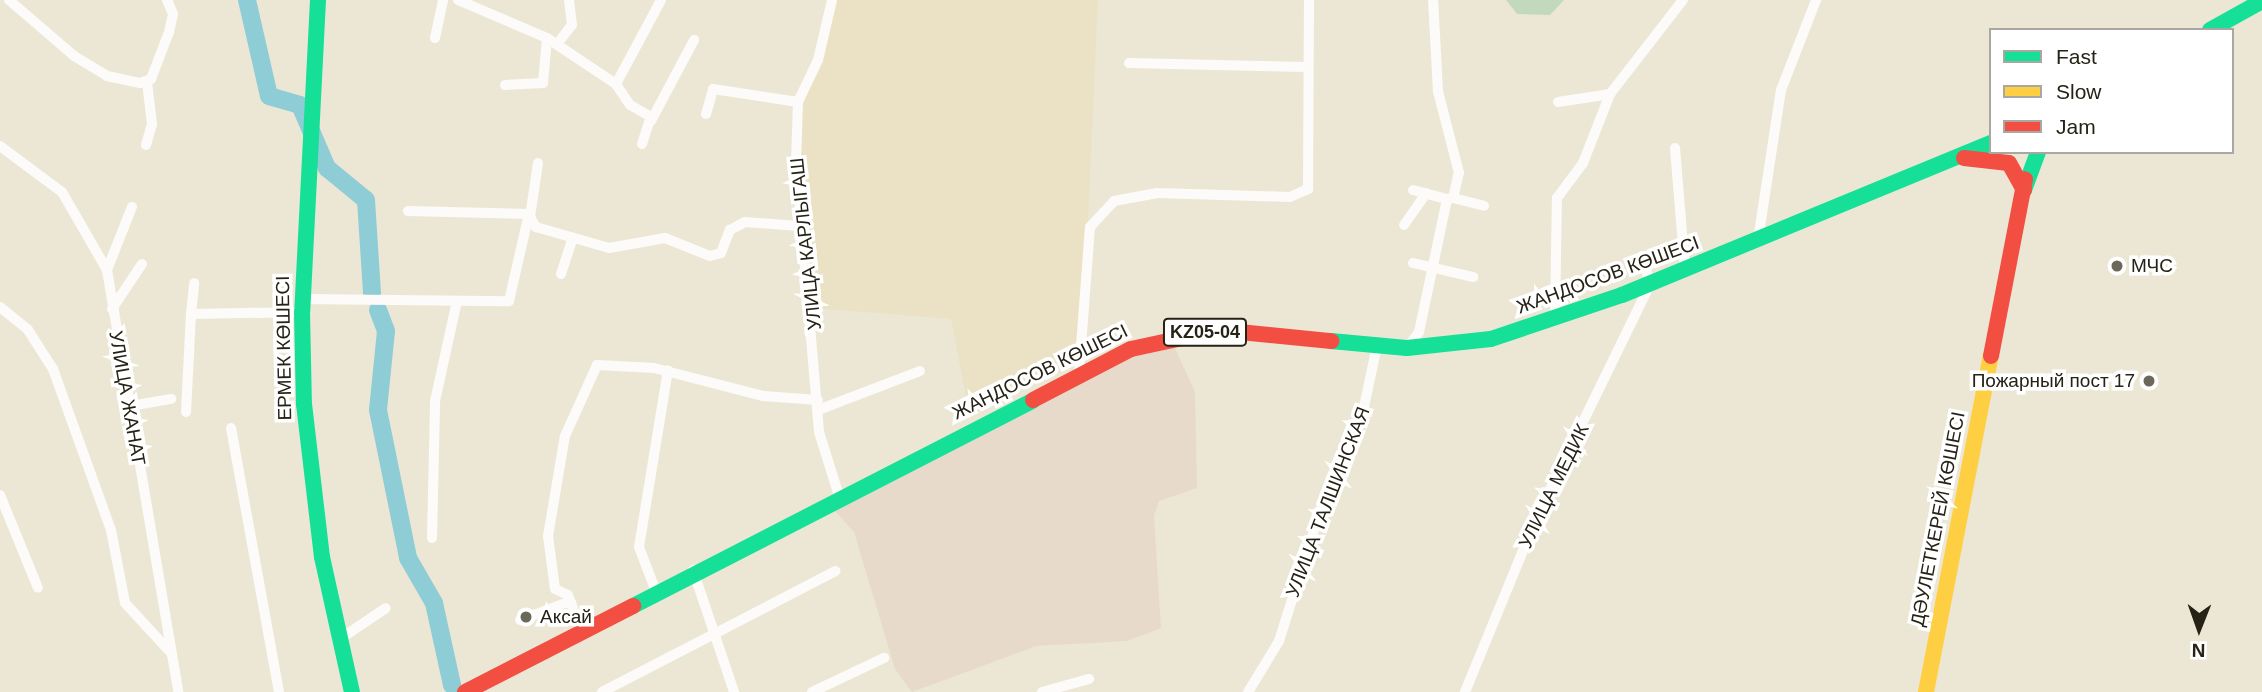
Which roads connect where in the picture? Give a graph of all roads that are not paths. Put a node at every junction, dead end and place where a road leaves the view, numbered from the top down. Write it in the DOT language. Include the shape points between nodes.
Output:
graph roads {
  1 [pos="9,0"];
  2 [pos="167,0"];
  3 [pos="318,0"];
  4 [pos="443,0"];
  5 [pos="458,0"];
  6 [pos="569,0"];
  7 [pos="661,0"];
  8 [pos="832,0"];
  9 [pos="1309,0"];
  10 [pos="1433,0"];
  11 [pos="1684,0"];
  12 [pos="1816,0"];
  13 [pos="2262,1"];
  14 [pos="2214,28"];
  15 [pos="435,38"];
  16 [pos="694,40"];
  17 [pos="552,41"];
  18 [pos="1129,63"];
  19 [pos="1307,67"];
  20 [pos="147,82"];
  21 [pos="616,84"];
  22 [pos="505,85"];
  23 [pos="1610,94"];
  24 [pos="798,102"];
  25 [pos="1558,102"];
  26 [pos="706,114"];
  27 [pos="650,115"];
  28 [pos="642,144"];
  29 [pos="1989,144"];
  30 [pos="146,145"];
  31 [pos="0,146"];
  32 [pos="1675,148"];
  33 [pos="2029,154"];
  34 [pos="2037,154"];
  35 [pos="1957,158"];
  36 [pos="538,163"];
  37 [pos="1413,190"];
  38 [pos="2024,190"];
  39 [pos="1426,193"];
  40 [pos="1450,199"];
  41 [pos="1484,206"];
  42 [pos="132,207"];
  43 [pos="408,211"];
  44 [pos="530,217"];
  45 [pos="1404,225"];
  46 [pos="800,226"];
  47 [pos="573,238"];
  48 [pos="1758,240"];
  49 [pos="1642,256"];
  50 [pos="1413,263"];
  51 [pos="142,264"];
  52 [pos="1434,268"];
  53 [pos="107,270"];
  54 [pos="1685,270"];
  55 [pos="561,274"];
  56 [pos="1473,277"];
  57 [pos="194,283"];
  58 [pos="1650,284"];
  59 [pos="457,302"];
  60 [pos="302,306"];
  61 [pos="0,307"];
  62 [pos="112,309"];
  63 [pos="191,314"];
  64 [pos="1555,319"];
  65 [pos="1377,346"];
  66 [pos="1407,348"];
  67 [pos="668,370"];
  68 [pos="920,371"];
  69 [pos="1079,373"];
  70 [pos="171,399"];
  71 [pos="818,405"];
  72 [pos="130,406"];
  73 [pos="186,412"];
  74 [pos="231,428"];
  75 [pos="0,495"];
  76 [pos="839,496"];
  77 [pos="432,538"];
  78 [pos="694,570"];
  79 [pos="835,571"];
  80 [pos="38,588"];
  81 [pos="655,589"];
  82 [pos="571,601"];
  83 [pos="386,608"];
  84 [pos="520,620"];
  85 [pos="581,629"];
  86 [pos="715,633"];
  87 [pos="340,639"];
  88 [pos="172,654"];
  89 [pos="884,658"];
  90 [pos="1089,679"];
  91 [pos="178,692"];
  92 [pos="279,692"];
  93 [pos="352,692"];
  94 [pos="465,692"];
  95 [pos="602,692"];
  96 [pos="734,692"];
  97 [pos="812,692"];
  98 [pos="1042,692"];
  99 [pos="1248,692"];
  100 [pos="1465,692"];
  101 [pos="1926,692"];
  1 -- 20 [label="street" via="42,34 90,66 120,81"];
  2 -- 20 [label="street" via="173,14 169,32"];
  3 -- 60 [label="main road, ЕРМЕК КӨШЕСІ"];
  4 -- 15 [label="street"];
  5 -- 17 [label="street"];
  6 -- 17 [label="street" via="572,25"];
  7 -- 21 [label="street"];
  8 -- 24 [label="street, УЛИЦА КАРЛЫГАШ" via="818,60"];
  9 -- 19 [label="street"];
  10 -- 40 [label="street" via="1438,91 1459,163"];
  11 -- 23 [label="street"];
  12 -- 48 [label="street" via="1782,90"];
  13 -- 14 [label="main road"];
  16 -- 27 [label="street"];
  17 -- 21 [label="street"];
  17 -- 22 [label="street" via="543,83"];
  18 -- 19 [label="street"];
  19 -- 69 [label="street" via="1313,172 1302,194 1140,194 1114,201 1090,227"];
  20 -- 30 [label="street" via="152,124"];
  21 -- 27 [label="street"];
  23 -- 25 [label="street"];
  23 -- 64 [label="street" via="1583,163 1554,207"];
  24 -- 26 [label="street" via="713,89"];
  24 -- 46 [label="street, УЛИЦА КАРЛЫГАШ"];
  27 -- 28 [label="street"];
  29 -- 35 [label="main road, ЖАНДОСОВ КӨШЕСІ / KZ05-04"];
  31 -- 53 [label="street, УЛИЦА ЖАНАТ" via="62,192"];
  32 -- 54 [label="street"];
  33 -- 38 [label="main road"];
  34 -- 38 [label="main road"];
  35 -- 38 [label="main road" via="2000,159 2018,172"];
  35 -- 48 [label="main road, ЖАНДОСОВ КӨШЕСІ / KZ05-04"];
  36 -- 44 [label="street"];
  37 -- 39 [label="street"];
  38 -- 101 [label="main road, ДӘУЛЕТКЕРЕЙ КӨШЕСІ"];
  39 -- 40 [label="street"];
  39 -- 45 [label="street"];
  40 -- 41 [label="street"];
  40 -- 52 [label="street"];
  42 -- 53 [label="street"];
  43 -- 44 [label="street"];
  44 -- 47 [label="street" via="536,228"];
  44 -- 59 [label="street" via="509,301"];
  46 -- 47 [label="street" via="746,222 730,230 721,253 710,256 665,238 609,248"];
  46 -- 71 [label="street, УЛИЦА КАРЛЫГАШ"];
  47 -- 55 [label="street"];
  48 -- 54 [label="main road, ЖАНДОСОВ КӨШЕСІ / KZ05-04"];
  49 -- 58 [label="street"];
  50 -- 52 [label="street"];
  51 -- 62 [label="street"];
  52 -- 56 [label="street"];
  52 -- 66 [label="street" via="1419,332"];
  53 -- 62 [label="street, УЛИЦА ЖАНАТ"];
  54 -- 58 [label="main road, ЖАНДОСОВ КӨШЕСІ / KZ05-04"];
  57 -- 63 [label="street"];
  58 -- 64 [label="main road, ЖАНДОСОВ КӨШЕСІ / KZ05-04"];
  58 -- 100 [label="street, УЛИЦА МЕДИК" via="1546,499"];
  59 -- 60 [label="street"];
  59 -- 77 [label="street" via="435,401"];
  60 -- 63 [label="street"];
  60 -- 87 [label="main road, ЕРМЕК КӨШЕСІ" via="313,488"];
  61 -- 88 [label="street" via="28,330 53,369 111,530 125,603"];
  62 -- 72 [label="street, УЛИЦА ЖАНАТ"];
  63 -- 73 [label="street"];
  64 -- 66 [label="main road, ЖАНДОСОВ КӨШЕСІ / KZ05-04" via="1491,339"];
  65 -- 66 [label="main road, ЖАНДОСОВ КӨШЕСІ / KZ05-04"];
  65 -- 69 [label="main road, ЖАНДОСОВ КӨШЕСІ / KZ05-04" via="1247,331 1191,332 1131,349"];
  65 -- 99 [label="street, УЛИЦА ТАЛШИНСКАЯ" via="1361,421 1321,508 1279,641"];
  67 -- 71 [label="street" via="763,396"];
  67 -- 81 [label="street" via="639,547"];
  67 -- 82 [label="street" via="597,365 581,392 556,469 548,536 555,589"];
  68 -- 71 [label="street"];
  69 -- 76 [label="main road, ЖАНДОСОВ КӨШЕСІ / KZ05-04"];
  70 -- 72 [label="street"];
  71 -- 76 [label="street, УЛИЦА КАРЛЫГАШ"];
  72 -- 88 [label="street, УЛИЦА ЖАНАТ"];
  74 -- 92 [label="street"];
  75 -- 80 [label="street"];
  76 -- 78 [label="main road, ЖАНДОСОВ КӨШЕСІ / KZ05-04"];
  78 -- 81 [label="main road, ЖАНДОСОВ КӨШЕСІ / KZ05-04"];
  78 -- 86 [label="street"];
  79 -- 86 [label="street"];
  81 -- 85 [label="main road, ЖАНДОСОВ КӨШЕСІ / KZ05-04"];
  82 -- 84 [label="street"];
  82 -- 85 [label="street"];
  83 -- 87 [label="street"];
  85 -- 94 [label="main road, ЖАНДОСОВ КӨШЕСІ / KZ05-04"];
  86 -- 95 [label="street"];
  86 -- 96 [label="street"];
  87 -- 93 [label="main road, ЕРМЕК КӨШЕСІ"];
  88 -- 91 [label="street, УЛИЦА ЖАНАТ"];
  89 -- 97 [label="street"];
  90 -- 98 [label="street"];
}
